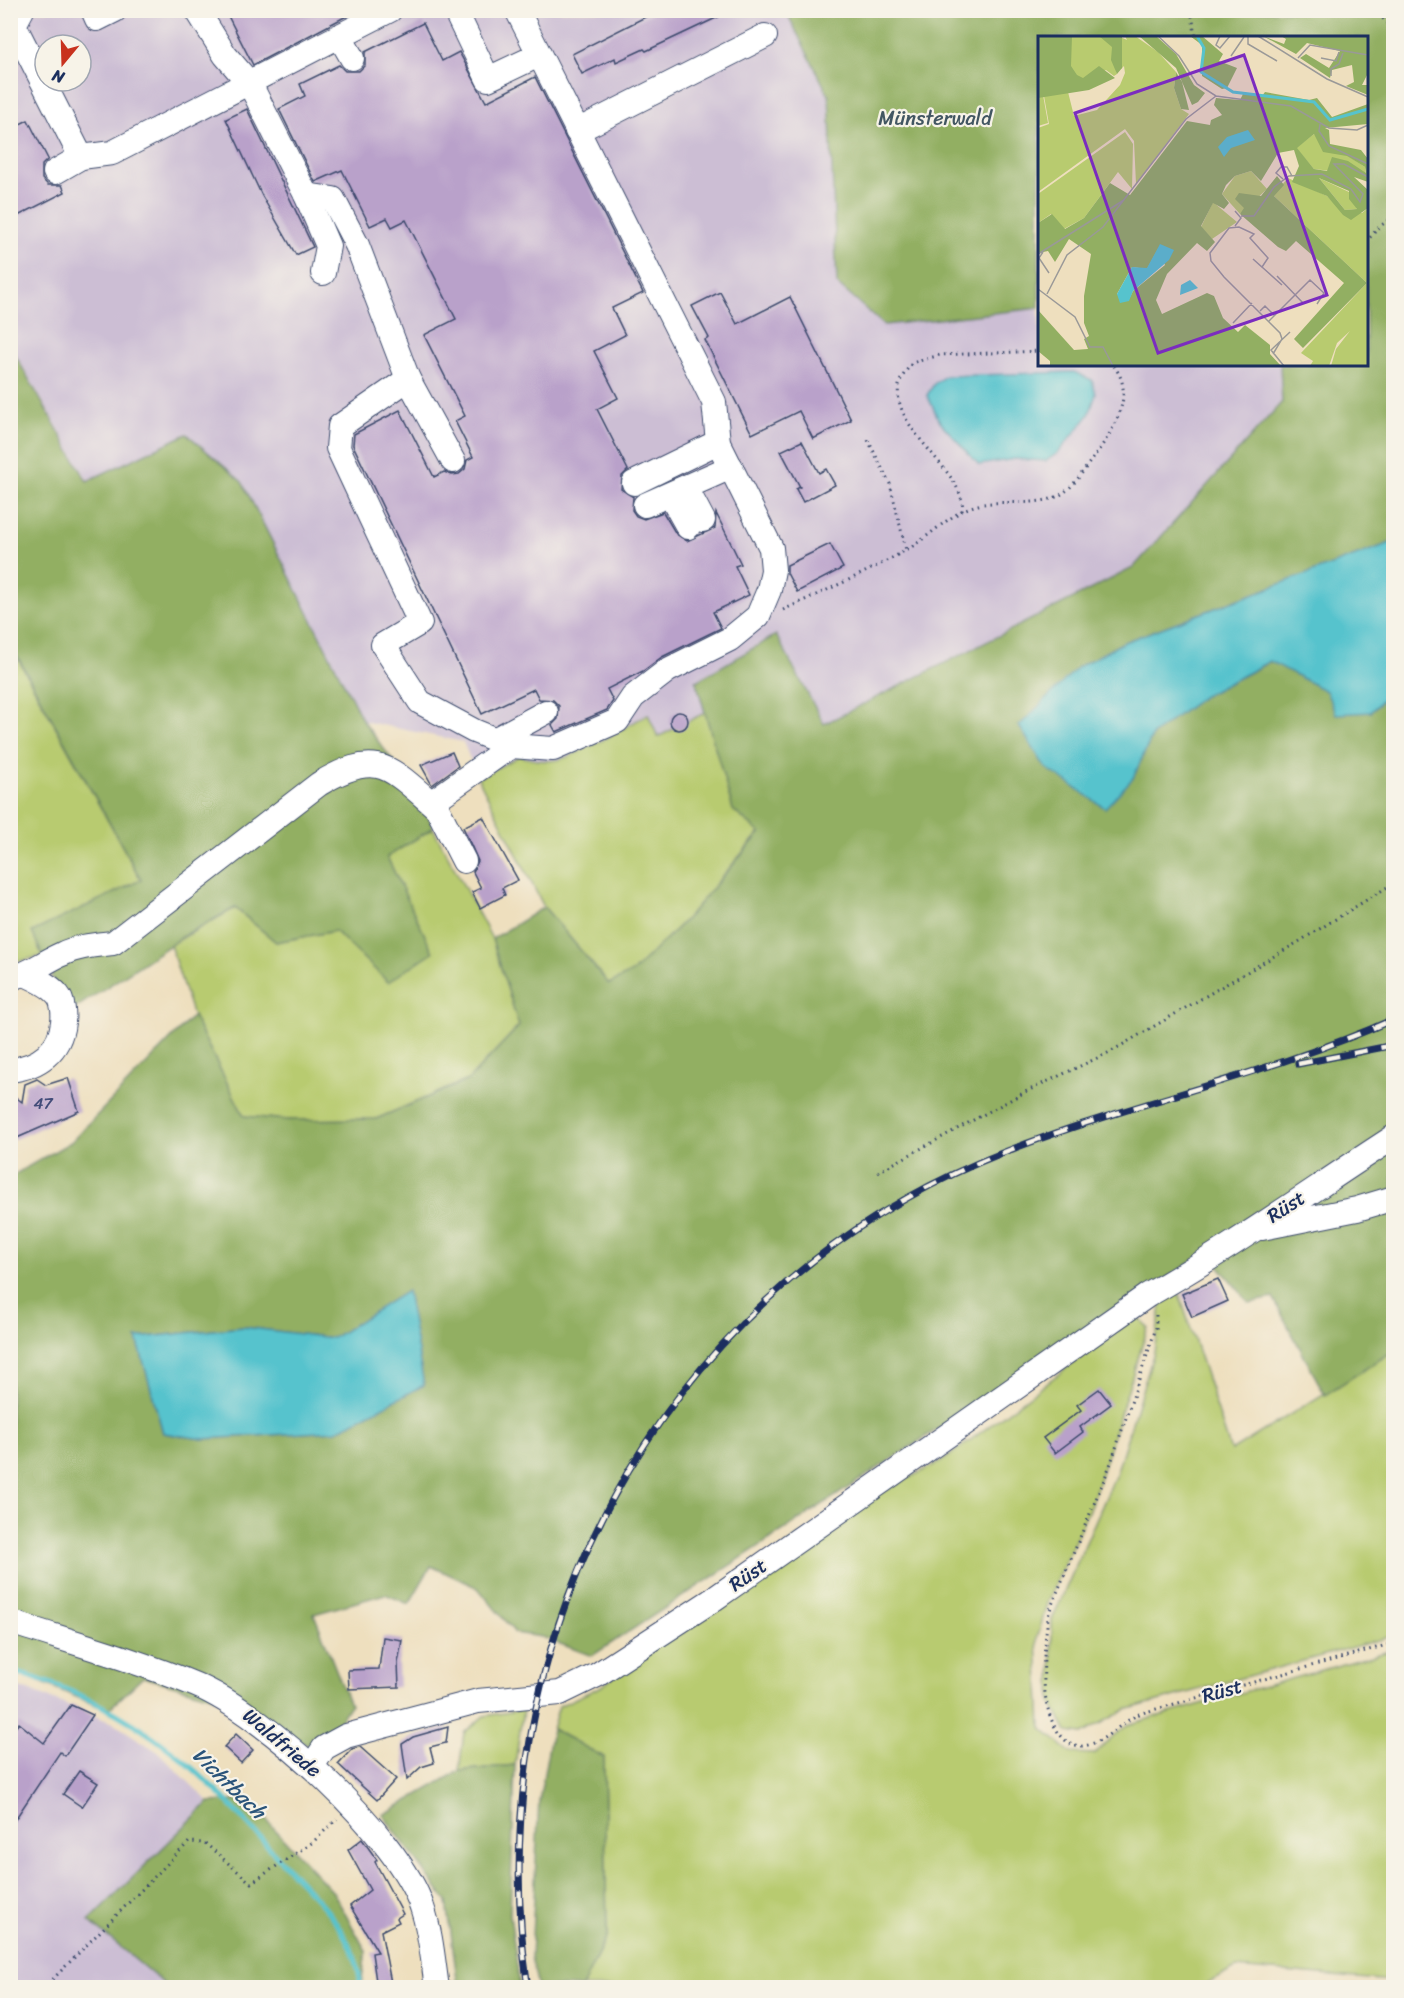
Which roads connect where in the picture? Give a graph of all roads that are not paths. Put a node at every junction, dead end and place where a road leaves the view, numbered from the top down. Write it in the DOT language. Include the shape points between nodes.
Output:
graph roads {
  1 [pos="22,10"];
  2 [pos="93,10"];
  3 [pos="115,10"];
  4 [pos="196,10"];
  5 [pos="390,10"];
  6 [pos="455,10"];
  7 [pos="517,10"];
  8 [pos="765,36"];
  9 [pos="340,37"];
  10 [pos="539,55"];
  11 [pos="352,58"];
  12 [pos="250,84"];
  13 [pos="577,132"];
  14 [pos="81,157"];
  15 [pos="55,172"];
  16 [pos="306,195"];
  17 [pos="323,273"];
  18 [pos="408,380"];
  19 [pos="718,442"];
  20 [pos="453,461"];
  21 [pos="731,467"];
  22 [pos="634,483"];
  23 [pos="678,491"];
  24 [pos="645,505"];
  25 [pos="695,524"];
  26 [pos="546,712"];
  27 [pos="503,742"];
  28 [pos="437,808"];
  29 [pos="464,861"];
  30 [pos="19,976"];
  31 [pos="10,1070"];
  32 [pos="1394,1137"];
  33 [pos="1394,1198"];
  34 [pos="1249,1231"];
  35 [pos="10,1622"];
  36 [pos="312,1766"];
  37 [pos="437,1988"];
  1 -- 14 [label="street" via="14,25"];
  2 -- 3 [label="street" via="97,19"];
  4 -- 12 [label="street" via="225,55"];
  5 -- 9 [label="street"];
  6 -- 10 [label="street" via="492,88"];
  7 -- 10 [label="street"];
  8 -- 13 [label="street"];
  9 -- 11 [label="street"];
  9 -- 12 [label="street"];
  10 -- 13 [label="street"];
  12 -- 14 [label="street" via="112,153"];
  12 -- 16 [label="street"];
  13 -- 19 [label="street" via="714,402"];
  14 -- 15 [label="street"];
  16 -- 17 [label="street" via="328,246"];
  16 -- 18 [label="street" via="333,199 357,245"];
  18 -- 20 [label="street"];
  18 -- 27 [label="street" via="340,426 338,448 420,623 383,645 420,702"];
  19 -- 21 [label="street"];
  19 -- 22 [label="street"];
  21 -- 23 [label="street"];
  21 -- 27 [label="street" via="771,548 773,570 758,616 730,639 668,670 633,697 618,721 553,749"];
  23 -- 24 [label="street"];
  23 -- 25 [label="street"];
  26 -- 27 [label="street"];
  27 -- 28 [label="street" via="439,797"];
  28 -- 29 [label="street"];
  28 -- 30 [label="street" via="395,772 377,764 335,774 113,943 79,948"];
  30 -- 31 [label="street" via="46,985 60,996 64,1015 62,1037 54,1051 42,1060"];
  32 -- 34 [label="street, Rüst"];
  33 -- 34 [label="street"];
  34 -- 36 [label="street, Rüst" via="1212,1258 1148,1294 711,1600 597,1675 560,1693 478,1701 346,1736 324,1748"];
  35 -- 36 [label="street, Waldfriede" via="197,1685 235,1705"];
  36 -- 37 [label="street, Waldfriede" via="351,1805 402,1867 422,1906"];
}
